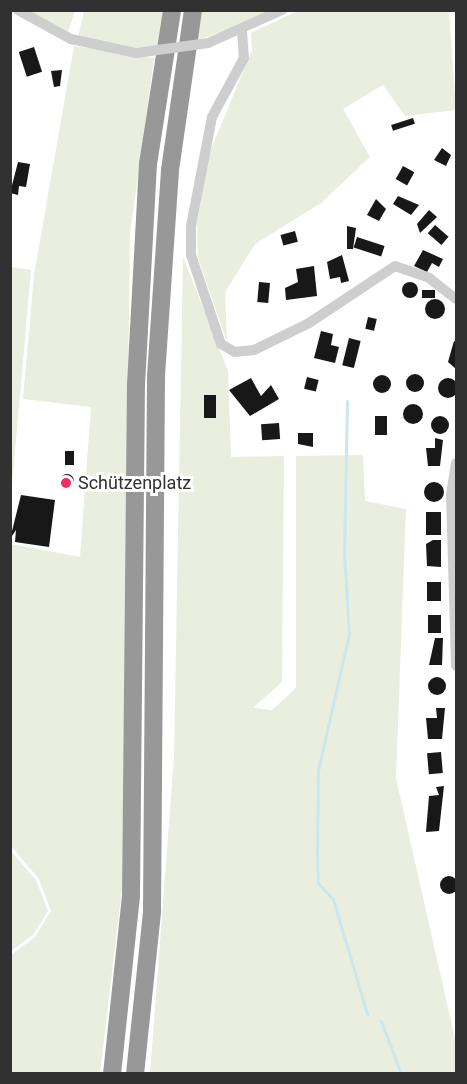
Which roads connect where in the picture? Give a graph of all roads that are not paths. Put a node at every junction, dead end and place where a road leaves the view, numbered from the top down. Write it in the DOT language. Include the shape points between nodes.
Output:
graph roads {
  1 [pos="18,10"];
  2 [pos="172,10"];
  3 [pos="193,10"];
  4 [pos="282,10"];
  5 [pos="242,31"];
  6 [pos="456,299"];
  7 [pos="456,463"];
  8 [pos="456,666"];
  9 [pos="112,1074"];
  10 [pos="135,1074"];
  1 -- 5 [label="street, bridge" via="71,39 136,53 208,44"];
  2 -- 9 [label="highway" via="148,164 138,350 131,895"];
  3 -- 10 [label="highway" via="170,170 156,376 152,911"];
  4 -- 5 [label="street"];
  5 -- 6 [label="street" via="244,58 212,117 191,225 191,255 221,344 244,353 264,346 395,266 429,278"];
  7 -- 8 [label="street" via="451,495"];
}
